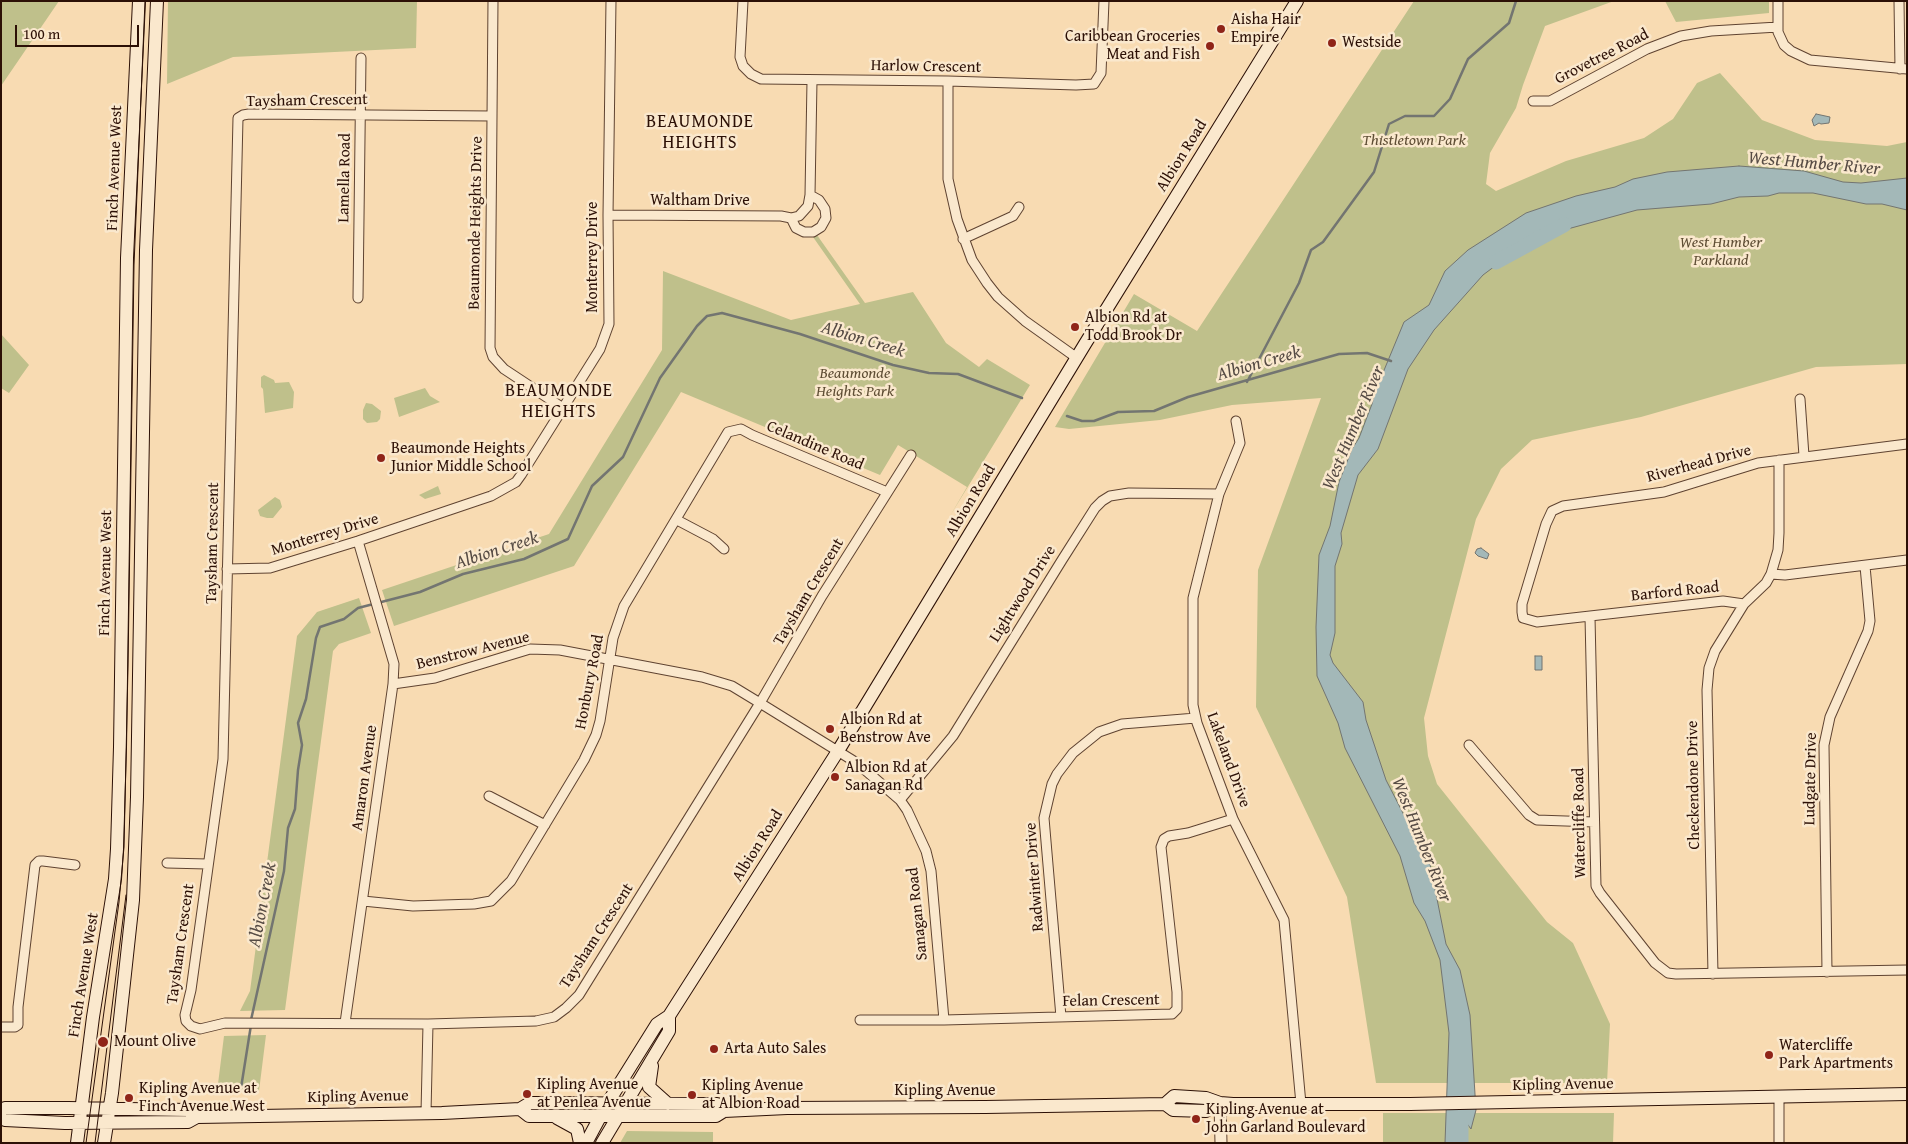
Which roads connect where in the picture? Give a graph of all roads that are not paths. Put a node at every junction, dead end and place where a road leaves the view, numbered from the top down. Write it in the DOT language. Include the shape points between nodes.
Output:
graph roads {
  1 [pos="139,1"];
  2 [pos="157,1"];
  3 [pos="493,1"];
  4 [pos="611,1"];
  5 [pos="743,1"];
  6 [pos="1104,1"];
  7 [pos="1297,1"];
  8 [pos="1778,1"];
  9 [pos="1898,1"];
  10 [pos="1778,27"];
  11 [pos="361,58"];
  12 [pos="1903,69"];
  13 [pos="812,81"];
  14 [pos="948,81"];
  15 [pos="1533,101"];
  16 [pos="361,115"];
  17 [pos="492,116"];
  18 [pos="810,195"];
  19 [pos="1019,207"];
  20 [pos="608,215"];
  21 [pos="791,218"];
  22 [pos="963,239"];
  23 [pos="358,298"];
  24 [pos="1076,358"];
  25 [pos="1800,399"];
  26 [pos="563,408"];
  27 [pos="1236,421"];
  28 [pos="732,430"];
  29 [pos="1907,444"];
  30 [pos="911,455"];
  31 [pos="1804,456"];
  32 [pos="1779,460"];
  33 [pos="887,492"];
  34 [pos="1219,494"];
  35 [pos="676,520"];
  36 [pos="358,541"];
  37 [pos="724,550"];
  38 [pos="1907,560"];
  39 [pos="1866,566"];
  40 [pos="227,569"];
  41 [pos="1771,574"];
  42 [pos="1744,604"];
  43 [pos="1590,616"];
  44 [pos="1523,618"];
  45 [pos="610,659"];
  46 [pos="393,684"];
  47 [pos="760,703"];
  48 [pos="1196,718"];
  49 [pos="1469,745"];
  50 [pos="838,751"];
  51 [pos="489,796"];
  52 [pos="900,800"];
  53 [pos="1233,818"];
  54 [pos="1594,822"];
  55 [pos="545,825"];
  56 [pos="167,863"];
  57 [pos="75,864"];
  58 [pos="207,864"];
  59 [pos="363,901"];
  60 [pos="1907,970"];
  61 [pos="1827,972"];
  62 [pos="1713,974"];
  63 [pos="669,1016"];
  64 [pos="1061,1017"];
  65 [pos="860,1020"];
  66 [pos="944,1020"];
  67 [pos="345,1024"];
  68 [pos="428,1024"];
  69 [pos="1,1027"];
  70 [pos="652,1061"];
  71 [pos="1907,1094"];
  72 [pos="1779,1097"];
  73 [pos="1220,1103"];
  74 [pos="607,1104"];
  75 [pos="625,1104"];
  76 [pos="668,1104"];
  77 [pos="1301,1104"];
  78 [pos="82,1108"];
  79 [pos="110,1109"];
  80 [pos="520,1109"];
  81 [pos="1,1110"];
  82 [pos="724,1111"];
  83 [pos="426,1113"];
  84 [pos="552,1116"];
  85 [pos="197,1117"];
  86 [pos="600,1117"];
  87 [pos="617,1117"];
  88 [pos="1,1118"];
  89 [pos="80,1123"];
  90 [pos="107,1123"];
  91 [pos="77,1143"];
  92 [pos="104,1143"];
  93 [pos="580,1143"];
  94 [pos="586,1143"];
  95 [pos="602,1143"];
  96 [pos="1221,1143"];
  97 [pos="1779,1143"];
  1 -- 78 [label="main road, Finch Avenue West" via="127,258 115,880"];
  2 -- 79 [label="main road, Finch Avenue West" via="146,241 133,900"];
  3 -- 17 [label="street, Beaumonde Heights Drive"];
  4 -- 20 [label="street, Monterrey Drive"];
  5 -- 13 [label="street, Harlow Crescent" via="740,57 743,66 761,79"];
  6 -- 14 [label="street, Harlow Crescent" via="1103,66 1094,84"];
  7 -- 24 [label="main road, Albion Road"];
  8 -- 10 [label="street"];
  9 -- 12 [label="street"];
  10 -- 12 [label="street" via="1784,45 1791,52 1810,60"];
  10 -- 15 [label="street, Grovetree Road" via="1681,36 1646,49 1550,102"];
  11 -- 16 [label="street, Lamella Road"];
  13 -- 14 [label="street, Harlow Crescent"];
  13 -- 18 [label="street"];
  14 -- 22 [label="street" via="948,179"];
  16 -- 17 [label="street, Taysham Crescent"];
  16 -- 23 [label="street, Lamella Road"];
  16 -- 40 [label="street, Taysham Crescent" via="249,114 238,118"];
  17 -- 26 [label="street, Beaumonde Heights Drive" via="490,348 504,368"];
  18 -- 21 [label="street" via="808,206 799,216"];
  18 -- 21 [label="street" via="825,209 826,218 821,227 813,232 804,232 796,228"];
  19 -- 22 [label="street" via="1013,216"];
  20 -- 21 [label="street, Waltham Drive"];
  20 -- 26 [label="street, Monterrey Drive" via="609,324 600,348"];
  22 -- 24 [label="street" via="972,260 998,296 1024,321"];
  24 -- 50 [label="main road, Albion Road"];
  25 -- 31 [label="street"];
  26 -- 36 [label="street, Monterrey Drive" via="518,480 501,492"];
  27 -- 34 [label="street, Lakeland Drive" via="1240,444"];
  28 -- 33 [label="street, Celandine Road" via="741,429"];
  28 -- 35 [label="street, Honbury Road"];
  29 -- 31 [label="street, Riverhead Drive"];
  30 -- 33 [label="street, Taysham Crescent"];
  31 -- 32 [label="street, Riverhead Drive"];
  32 -- 41 [label="street" via="1778,550"];
  32 -- 44 [label="street, Riverhead Drive" via="1737,469 1664,492 1563,506 1552,511 1522,604"];
  33 -- 47 [label="street, Taysham Crescent"];
  34 -- 48 [label="street, Lakeland Drive" via="1193,598"];
  34 -- 52 [label="street, Lightwood Drive" via="1129,493 1110,496 1102,501 953,736"];
  35 -- 37 [label="street" via="713,539"];
  35 -- 45 [label="street, Honbury Road" via="624,606"];
  36 -- 40 [label="street, Monterrey Drive" via="270,568"];
  36 -- 46 [label="street, Amaron Avenue" via="394,664"];
  38 -- 39 [label="street"];
  39 -- 41 [label="street"];
  39 -- 61 [label="street, Ludgate Drive" via="1868,631 1830,717 1824,745"];
  40 -- 58 [label="street, Taysham Crescent" via="223,759"];
  41 -- 42 [label="street"];
  42 -- 43 [label="street, Barford Road" via="1723,601"];
  42 -- 62 [label="street, Checkendone Drive" via="1716,651 1709,668 1707,690"];
  43 -- 44 [label="street, Barford Road" via="1537,622"];
  43 -- 54 [label="street, Watercliffe Road"];
  45 -- 46 [label="street, Benstrow Avenue" via="560,650 530,650 434,678"];
  45 -- 47 [label="street, Benstrow Avenue" via="702,677 732,686"];
  45 -- 55 [label="street, Honbury Road" via="596,735"];
  46 -- 59 [label="street, Amaron Avenue"];
  47 -- 50 [label="street, Benstrow Avenue"];
  47 -- 68 [label="street, Taysham Crescent" via="579,995 566,1008 554,1017 536,1022"];
  48 -- 53 [label="street, Lakeland Drive"];
  48 -- 64 [label="street, Radwinter Drive" via="1122,724 1099,732 1073,753 1052,784 1044,818"];
  49 -- 54 [label="street" via="1537,820"];
  50 -- 52 [label="street, Sanagan Road"];
  50 -- 63 [label="main road, Albion Road"];
  51 -- 55 [label="street"];
  52 -- 66 [label="street, Sanagan Road" via="920,836 930,871"];
  53 -- 64 [label="street, Felan Crescent" via="1169,836 1161,847 1177,992 1176,1009 1172,1014"];
  53 -- 77 [label="street, Lakeland Drive" via="1284,920"];
  54 -- 62 [label="street, Watercliffe Road" via="1594,876 1600,893 1661,969 1676,974"];
  55 -- 59 [label="street, Honbury Road" via="511,881 491,901 413,906"];
  56 -- 58 [label="street"];
  57 -- 69 [label="street" via="39,861 35,865 18,1025 15,1028"];
  58 -- 67 [label="street, Taysham Crescent" via="186,1021 200,1029 226,1024"];
  59 -- 67 [label="street, Amaron Avenue"];
  60 -- 61 [label="street, Watercliffe Road"];
  61 -- 62 [label="street, Watercliffe Road"];
  63 -- 70 [label="main road, Albion Road" via="669,1030"];
  63 -- 74 [label="main road, Albion Road" via="658,1024"];
  64 -- 66 [label="street, Felan Crescent"];
  65 -- 66 [label="street, Felan Crescent"];
  67 -- 68 [label="street, Taysham Crescent"];
  68 -- 83 [label="street"];
  70 -- 75 [label="main road, Albion Road"];
  70 -- 76 [label="main road" via="649,1087"];
  71 -- 72 [label="main road, Kipling Avenue"];
  72 -- 77 [label="main road, Kipling Avenue"];
  72 -- 97 [label="street"];
  73 -- 77 [label="main road, Kipling Avenue"];
  73 -- 82 [label="main road, Kipling Avenue" via="1206,1111 1173,1110 1165,1104"];
  73 -- 96 [label="street"];
  74 -- 75 [label="main road, Kipling Avenue"];
  74 -- 80 [label="main road, Kipling Avenue" via="530,1103"];
  74 -- 86 [label="main road, Albion Road"];
  75 -- 76 [label="main road, Kipling Avenue"];
  75 -- 87 [label="main road, Albion Road"];
  76 -- 82 [label="main road, Kipling Avenue" via="717,1104"];
  78 -- 79 [label="main road, Kipling Avenue"];
  78 -- 81 [label="main road, Kipling Avenue"];
  78 -- 89 [label="main road, Finch Avenue West"];
  79 -- 85 [label="main road, Kipling Avenue" via="188,1110"];
  79 -- 90 [label="main road, Finch Avenue West"];
  80 -- 83 [label="main road, Kipling Avenue"];
  80 -- 84 [label="main road, Kipling Avenue" via="529,1116"];
  82 -- 87 [label="main road, Kipling Avenue" via="716,1116"];
  83 -- 85 [label="main road, Kipling Avenue"];
  84 -- 86 [label="main road, Kipling Avenue"];
  84 -- 93 [label="main road" via="577,1129"];
  85 -- 90 [label="main road, Kipling Avenue" via="188,1122"];
  86 -- 87 [label="main road, Kipling Avenue"];
  86 -- 94 [label="main road, Albion Road"];
  87 -- 95 [label="main road, Albion Road"];
  88 -- 89 [label="main road, Kipling Avenue"];
  89 -- 90 [label="main road, Kipling Avenue"];
  89 -- 91 [label="main road, Finch Avenue West"];
  90 -- 92 [label="main road, Finch Avenue West"];
}
